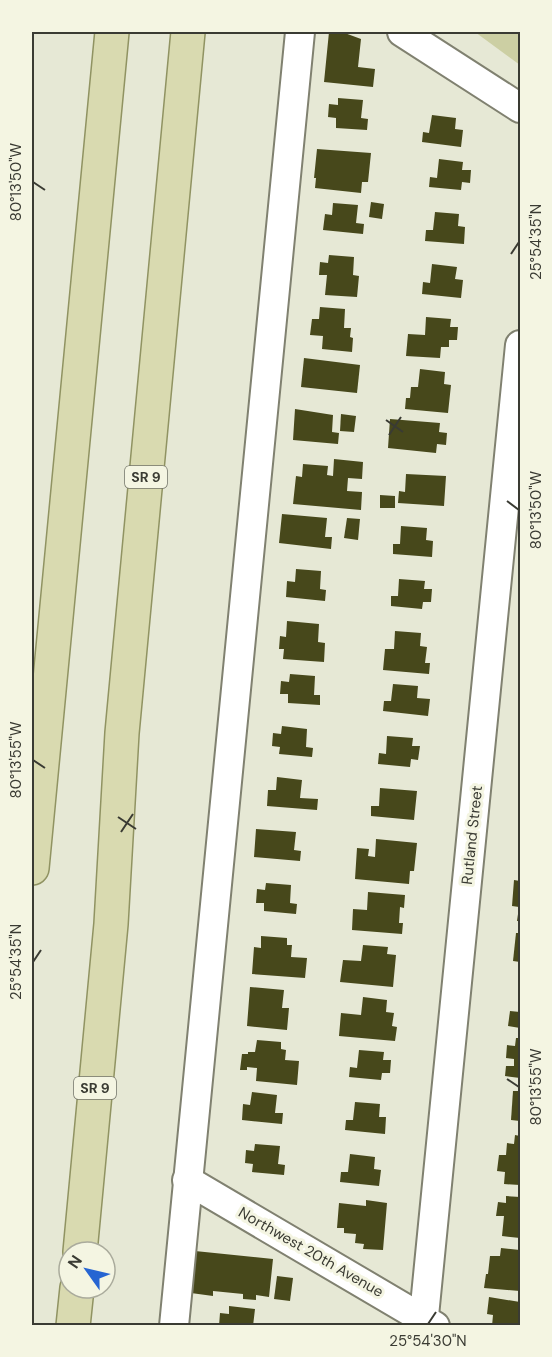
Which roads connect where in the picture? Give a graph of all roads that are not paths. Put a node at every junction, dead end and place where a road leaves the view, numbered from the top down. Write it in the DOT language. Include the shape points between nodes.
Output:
graph roads {
  1 [pos="112,32"];
  2 [pos="188,32"];
  3 [pos="300,32"];
  4 [pos="402,32"];
  5 [pos="520,108"];
  6 [pos="520,345"];
  7 [pos="32,868"];
  8 [pos="187,1180"];
  9 [pos="81,1240"];
  10 [pos="76,1300"];
  11 [pos="427,1323"];
  12 [pos="73,1326"];
  13 [pos="174,1326"];
  1 -- 7 [label="main road"];
  2 -- 9 [label="main road, SR 9" via="122,733 111,924"];
  3 -- 8 [label="street"];
  4 -- 5 [label="street"];
  6 -- 11 [label="street, Rutland Street"];
  8 -- 11 [label="street, Northwest 20th Avenue"];
  8 -- 13 [label="street"];
  10 -- 12 [label="main road"];
}
